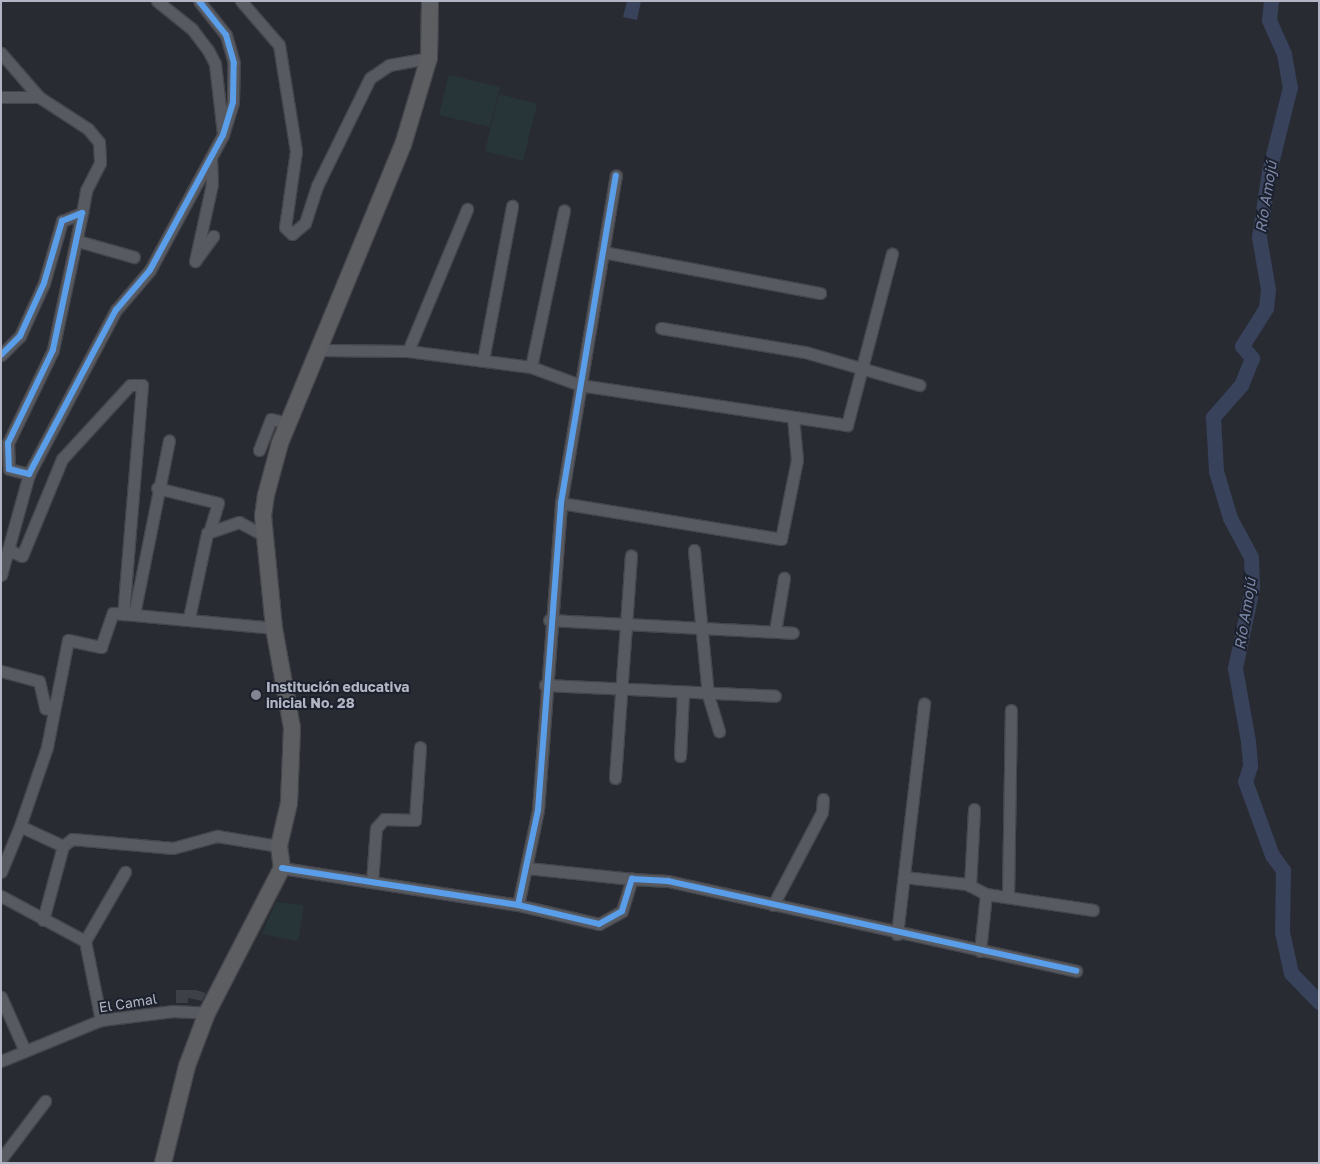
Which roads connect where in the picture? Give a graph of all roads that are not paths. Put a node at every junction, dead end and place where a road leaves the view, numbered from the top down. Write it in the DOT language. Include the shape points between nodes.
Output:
graph roads {
  1 [pos="157,1"];
  2 [pos="199,1"];
  3 [pos="241,1"];
  4 [pos="430,1"];
  5 [pos="251,6"];
  6 [pos="1,53"];
  7 [pos="429,58"];
  8 [pos="1,97"];
  9 [pos="39,97"];
  10 [pos="223,135"];
  11 [pos="212,158"];
  12 [pos="616,176"];
  13 [pos="512,206"];
  14 [pos="467,209"];
  15 [pos="564,210"];
  16 [pos="82,213"];
  17 [pos="213,236"];
  18 [pos="78,241"];
  19 [pos="603,252"];
  20 [pos="892,254"];
  21 [pos="134,257"];
  22 [pos="820,293"];
  23 [pos="661,328"];
  24 [pos="320,350"];
  25 [pos="408,351"];
  26 [pos="1,355"];
  27 [pos="483,360"];
  28 [pos="531,366"];
  29 [pos="862,366"];
  30 [pos="580,385"];
  31 [pos="919,385"];
  32 [pos="793,417"];
  33 [pos="288,423"];
  34 [pos="169,441"];
  35 [pos="259,450"];
  36 [pos="5,470"];
  37 [pos="29,474"];
  38 [pos="157,488"];
  39 [pos="560,502"];
  40 [pos="210,530"];
  41 [pos="265,536"];
  42 [pos="9,550"];
  43 [pos="694,550"];
  44 [pos="631,556"];
  45 [pos="1,575"];
  46 [pos="784,578"];
  47 [pos="128,614"];
  48 [pos="189,618"];
  49 [pos="549,620"];
  50 [pos="624,624"];
  51 [pos="700,626"];
  52 [pos="274,628"];
  53 [pos="775,631"];
  54 [pos="794,633"];
  55 [pos="60,668"];
  56 [pos="1,671"];
  57 [pos="545,685"];
  58 [pos="618,688"];
  59 [pos="683,693"];
  60 [pos="708,695"];
  61 [pos="775,696"];
  62 [pos="924,704"];
  63 [pos="1011,710"];
  64 [pos="719,731"];
  65 [pos="420,747"];
  66 [pos="680,756"];
  67 [pos="615,778"];
  68 [pos="823,799"];
  69 [pos="974,809"];
  70 [pos="20,826"];
  71 [pos="63,846"];
  72 [pos="279,846"];
  73 [pos="282,868"];
  74 [pos="527,868"];
  75 [pos="1,872"];
  76 [pos="125,872"];
  77 [pos="904,877"];
  78 [pos="632,879"];
  79 [pos="372,882"];
  80 [pos="970,886"];
  81 [pos="986,894"];
  82 [pos="1,896"];
  83 [pos="1008,897"];
  84 [pos="518,905"];
  85 [pos="773,905"];
  86 [pos="1093,910"];
  87 [pos="43,920"];
  88 [pos="897,934"];
  89 [pos="85,941"];
  90 [pos="980,951"];
  91 [pos="1076,971"];
  92 [pos="1,997"];
  93 [pos="207,1013"];
  94 [pos="101,1020"];
  95 [pos="25,1050"];
  96 [pos="1,1061"];
  97 [pos="45,1101"];
  98 [pos="1,1159"];
  99 [pos="163,1163"];
  1 -- 10 [label="street" via="192,29 215,64"];
  2 -- 10 [label="street" via="226,35 234,63 233,102"];
  3 -- 5 [label="street"];
  4 -- 7 [label="highway"];
  5 -- 7 [label="street" via="280,45 296,151 285,227 292,234 305,223 317,186 370,78 389,64"];
  6 -- 9 [label="street"];
  7 -- 24 [label="highway" via="392,175"];
  8 -- 9 [label="street"];
  9 -- 16 [label="street" via="88,129 99,142 100,163 86,191"];
  10 -- 11 [label="street"];
  11 -- 17 [label="street" via="212,184 195,261"];
  11 -- 37 [label="street" via="150,270 116,310"];
  12 -- 19 [label="street"];
  13 -- 27 [label="street"];
  14 -- 25 [label="street"];
  15 -- 28 [label="street"];
  16 -- 18 [label="street"];
  16 -- 26 [label="street" via="62,221 44,283 20,336"];
  18 -- 21 [label="street"];
  18 -- 36 [label="street" via="53,350 8,443"];
  19 -- 22 [label="street"];
  19 -- 30 [label="street"];
  20 -- 29 [label="street"];
  23 -- 29 [label="street" via="805,352"];
  24 -- 25 [label="street"];
  24 -- 33 [label="highway"];
  25 -- 27 [label="street"];
  27 -- 28 [label="street"];
  28 -- 30 [label="street"];
  29 -- 31 [label="street"];
  29 -- 32 [label="street" via="847,425"];
  30 -- 32 [label="street"];
  30 -- 39 [label="street"];
  32 -- 39 [label="street" via="797,460 781,539"];
  33 -- 35 [label="street" via="271,419"];
  33 -- 41 [label="highway" via="266,495"];
  34 -- 38 [label="street"];
  36 -- 37 [label="street"];
  37 -- 42 [label="street"];
  38 -- 40 [label="street" via="218,503"];
  38 -- 47 [label="street"];
  39 -- 49 [label="street"];
  40 -- 41 [label="street" via="238,522"];
  40 -- 48 [label="street"];
  41 -- 52 [label="highway"];
  42 -- 45 [label="street"];
  42 -- 47 [label="street" via="22,556 62,459 130,385 142,385"];
  43 -- 51 [label="street"];
  44 -- 50 [label="street"];
  46 -- 53 [label="street"];
  47 -- 48 [label="street"];
  47 -- 55 [label="street" via="113,613 102,647 68,640"];
  48 -- 52 [label="street"];
  49 -- 50 [label="street"];
  49 -- 57 [label="street"];
  50 -- 51 [label="street"];
  50 -- 58 [label="street"];
  51 -- 53 [label="street"];
  51 -- 60 [label="street"];
  52 -- 72 [label="highway" via="292,728 289,804"];
  53 -- 54 [label="street"];
  55 -- 56 [label="street" via="52,710 45,708 39,681"];
  55 -- 70 [label="street" via="47,747"];
  57 -- 58 [label="street"];
  57 -- 74 [label="street" via="538,810"];
  58 -- 59 [label="street"];
  58 -- 67 [label="street"];
  59 -- 60 [label="street"];
  59 -- 66 [label="street"];
  60 -- 61 [label="street"];
  60 -- 64 [label="street"];
  62 -- 77 [label="street"];
  63 -- 83 [label="street"];
  65 -- 79 [label="street" via="415,820 384,819 376,828"];
  68 -- 85 [label="street" via="822,812"];
  69 -- 80 [label="street"];
  70 -- 71 [label="street"];
  70 -- 75 [label="street"];
  71 -- 72 [label="street" via="72,839 173,848 216,836"];
  71 -- 87 [label="street"];
  72 -- 73 [label="highway"];
  73 -- 79 [label="street"];
  73 -- 93 [label="highway"];
  74 -- 78 [label="street"];
  74 -- 84 [label="street"];
  76 -- 89 [label="street"];
  77 -- 80 [label="street"];
  77 -- 88 [label="street"];
  78 -- 84 [label="street" via="622,911 599,924"];
  78 -- 85 [label="street" via="698,885"];
  79 -- 84 [label="street"];
  80 -- 81 [label="street"];
  81 -- 83 [label="street"];
  81 -- 90 [label="street"];
  82 -- 87 [label="street"];
  83 -- 86 [label="street"];
  85 -- 88 [label="street"];
  87 -- 89 [label="street"];
  88 -- 90 [label="street"];
  89 -- 94 [label="street"];
  90 -- 91 [label="street"];
  92 -- 95 [label="street"];
  93 -- 94 [label="street, El Camal" via="173,1011"];
  93 -- 99 [label="highway" via="187,1066"];
  94 -- 95 [label="street, El Camal"];
  95 -- 96 [label="street, El Camal"];
  97 -- 98 [label="street"];
}
